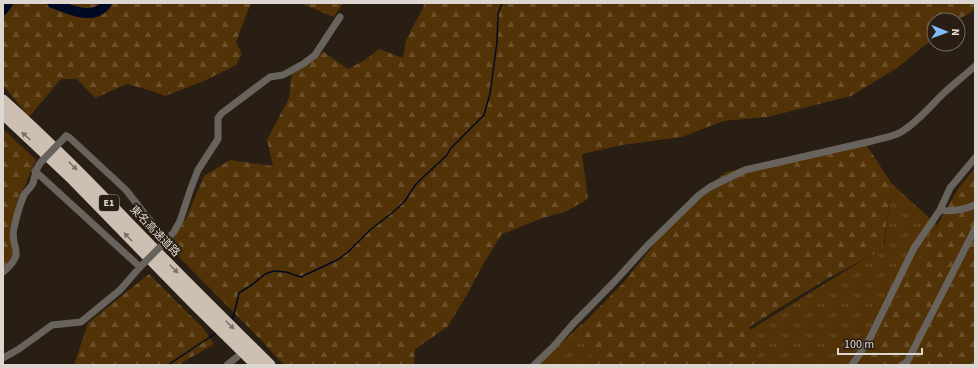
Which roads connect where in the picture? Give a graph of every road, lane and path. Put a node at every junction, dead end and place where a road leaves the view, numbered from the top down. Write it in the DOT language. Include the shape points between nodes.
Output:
graph roads {
  1 [pos="340,17"];
  2 [pos="975,66"];
  3 [pos="3,100"];
  4 [pos="8,114"];
  5 [pos="975,158"];
  6 [pos="35,171"];
  7 [pos="975,205"];
  8 [pos="940,210"];
  9 [pos="975,229"];
  10 [pos="164,243"];
  11 [pos="140,267"];
  12 [pos="3,272"];
  13 [pos="198,301"];
  14 [pos="237,357"];
  15 [pos="3,358"];
  16 [pos="227,365"];
  17 [pos="256,365"];
  18 [pos="270,365"];
  19 [pos="534,365"];
  20 [pos="852,365"];
  21 [pos="902,365"];
  1 -- 10 [label="street" via="315,55 283,75 270,77 218,118 218,139 198,170 180,221"];
  2 -- 19 [label="street" via="902,132 745,170 710,187 646,248"];
  3 -- 4 [label="highway, E1"];
  4 -- 13 [label="highway, E1"];
  5 -- 8 [label="street" via="950,188"];
  6 -- 10 [label="street, bridge" via="66,136 70,138 126,190"];
  6 -- 11 [label="street"];
  6 -- 12 [label="street" via="33,184 24,195 13,230 17,254"];
  7 -- 8 [label="street" via="951,212"];
  8 -- 20 [label="street" via="914,248 869,340"];
  9 -- 21 [label="street" via="907,362"];
  10 -- 11 [label="street, bridge"];
  11 -- 15 [label="street" via="120,290 81,322 52,324"];
  13 -- 17 [label="highway, E1"];
  13 -- 18 [label="highway, E1, one-way"];
  14 -- 16 [label="street"];
}
